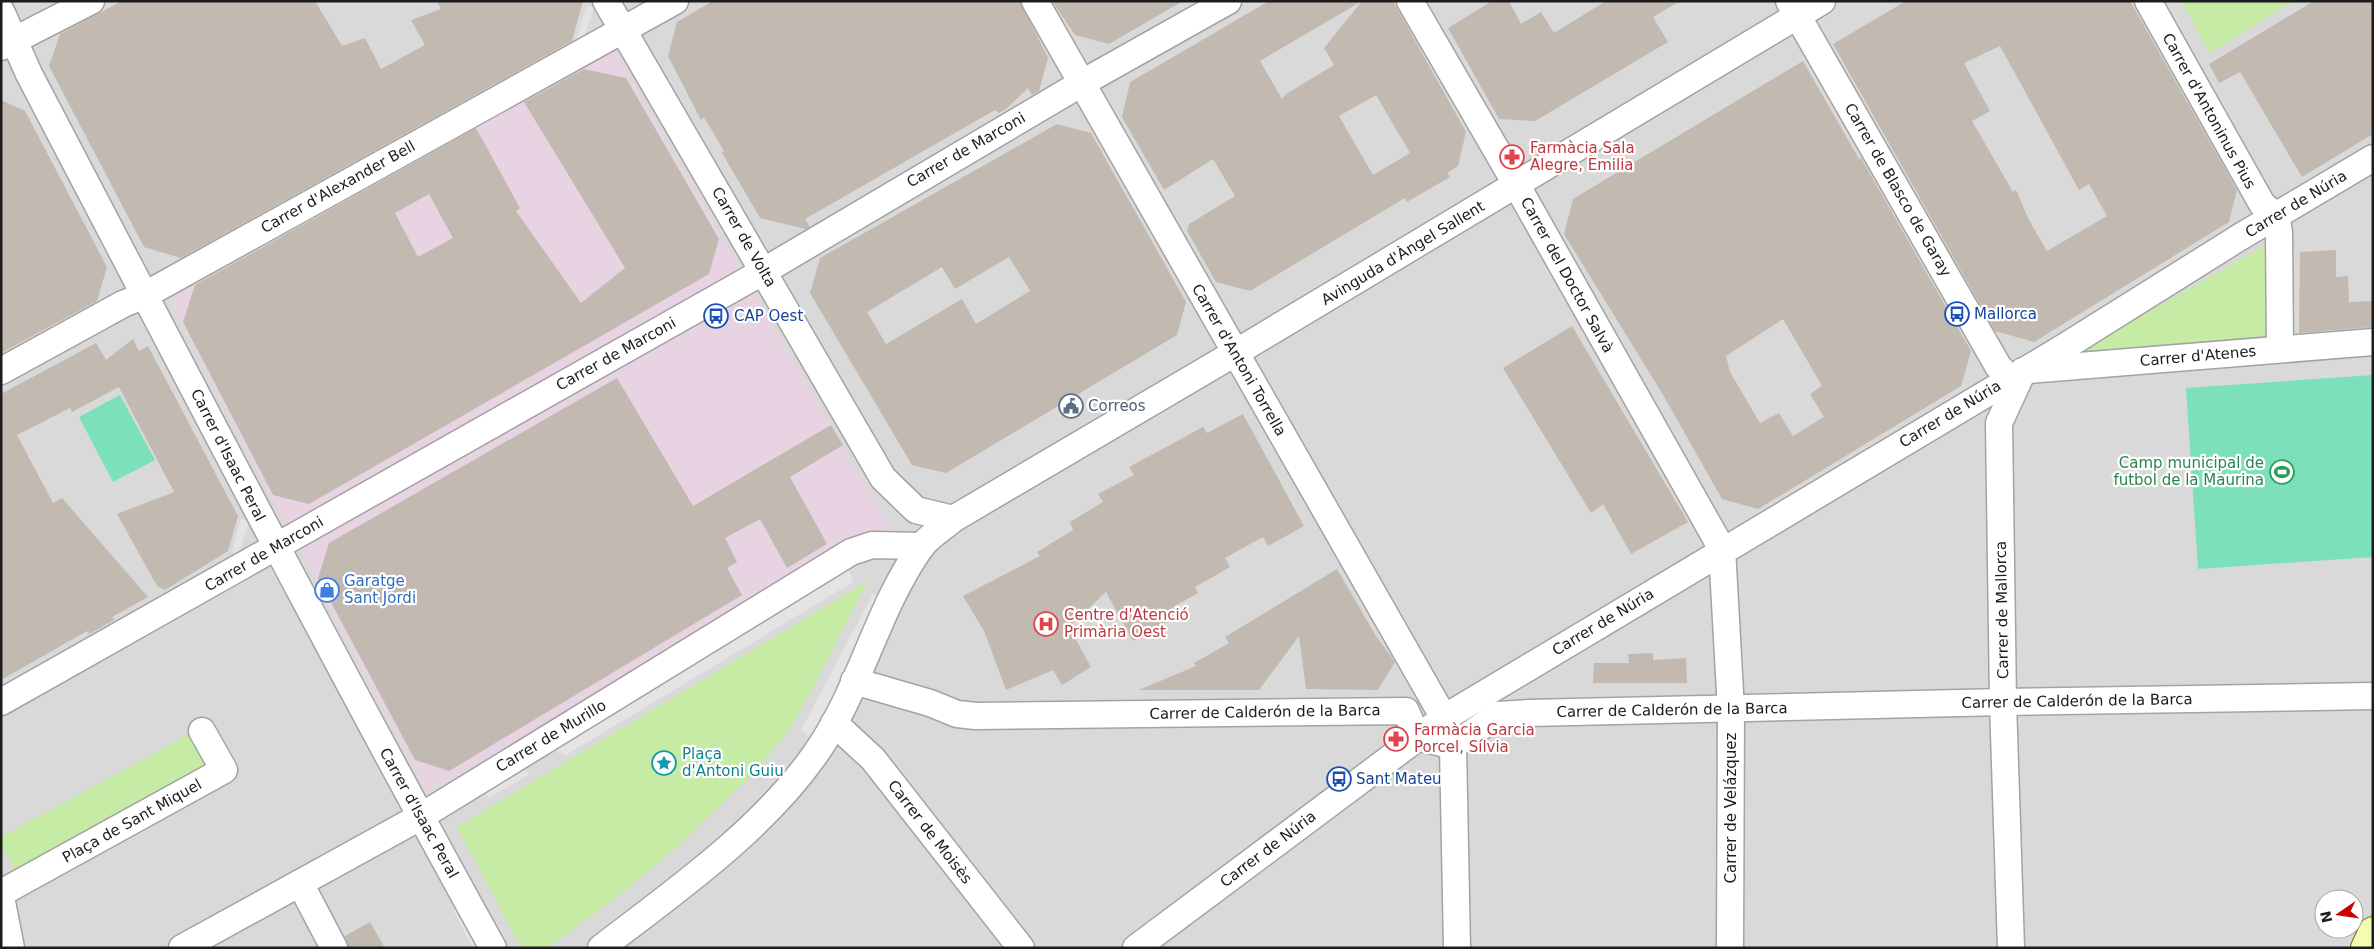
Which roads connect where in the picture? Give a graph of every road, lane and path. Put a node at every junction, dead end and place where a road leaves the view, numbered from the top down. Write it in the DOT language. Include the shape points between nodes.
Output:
graph roads {
  1 [pos="91,1"];
  2 [pos="606,1"];
  3 [pos="675,1"];
  4 [pos="1035,1"];
  5 [pos="1228,1"];
  6 [pos="1410,1"];
  7 [pos="1822,1"];
  8 [pos="2148,1"];
  9 [pos="1793,9"];
  10 [pos="1,12"];
  11 [pos="623,28"];
  12 [pos="7,44"];
  13 [pos="1082,83"];
  14 [pos="2373,158"];
  15 [pos="1516,184"];
  16 [pos="2276,216"];
  17 [pos="764,271"];
  18 [pos="145,295"];
  19 [pos="2373,342"];
  20 [pos="2280,350"];
  21 [pos="1235,353"];
  22 [pos="1,371"];
  23 [pos="2016,375"];
  24 [pos="1966,405"];
  25 [pos="1999,423"];
  26 [pos="952,519"];
  27 [pos="922,546"];
  28 [pos="276,547"];
  29 [pos="1722,549"];
  30 [pos="1527,668"];
  31 [pos="854,681"];
  32 [pos="2373,696"];
  33 [pos="1,702"];
  34 [pos="2003,702"];
  35 [pos="1731,710"];
  36 [pos="1530,713"];
  37 [pos="1444,718"];
  38 [pos="834,722"];
  39 [pos="202,732"];
  40 [pos="1418,737"];
  41 [pos="1453,746"];
  42 [pos="420,817"];
  43 [pos="300,884"];
  44 [pos="1,895"];
  45 [pos="2373,931"];
  46 [pos="11,948"];
  47 [pos="182,948"];
  48 [pos="334,948"];
  49 [pos="493,948"];
  50 [pos="601,948"];
  51 [pos="1021,948"];
  52 [pos="1136,948"];
  53 [pos="1457,948"];
  54 [pos="1730,948"];
  55 [pos="2011,948"];
  56 [pos="2365,948"];
  1 -- 12 [label="street"];
  2 -- 11 [label="street, Carrer de Volta"];
  3 -- 11 [label="street, Carrer d'Alexander Bell"];
  4 -- 13 [label="street, Carrer d'Antoni Torrella"];
  5 -- 13 [label="street, Carrer de Marconi"];
  6 -- 15 [label="street, Carrer del Doctor Salvà"];
  7 -- 9 [label="street, Avinguda d'Àngel Sallent"];
  8 -- 16 [label="street, Carrer d'Antoninus Pius" via="2262,204"];
  9 -- 15 [label="street, Avinguda d'Àngel Sallent"];
  9 -- 23 [label="street, Carrer de Blasco de Garay" via="1998,366"];
  10 -- 12 [label="street, Carrer d'Isaac Peral"];
  11 -- 17 [label="street, Carrer de Volta"];
  11 -- 18 [label="street, Carrer d'Alexander Bell"];
  12 -- 18 [label="street, Carrer d'Isaac Peral"];
  13 -- 17 [label="street, Carrer de Marconi"];
  13 -- 21 [label="street, Carrer d'Antoni Torrella"];
  14 -- 16 [label="street, Carrer de Núria"];
  15 -- 21 [label="street, Avinguda d'Àngel Sallent"];
  15 -- 29 [label="street, Carrer del Doctor Salvà"];
  16 -- 20 [label="street" via="2279,232"];
  16 -- 23 [label="street, Carrer de Núria"];
  17 -- 26 [label="street, Carrer de Volta" via="883,478 916,510"];
  17 -- 28 [label="street, Carrer de Marconi"];
  18 -- 22 [label="street, Carrer d'Alexander Bell"];
  18 -- 28 [label="street, Carrer d'Isaac Peral"];
  19 -- 20 [label="street, Carrer d'Atenes"];
  20 -- 23 [label="street, Carrer d'Atenes"];
  21 -- 26 [label="street, Avinguda d'Àngel Sallent"];
  21 -- 37 [label="street, Carrer d'Antoni Torrella"];
  23 -- 24 [label="street, Carrer de Núria"];
  23 -- 25 [label="street, Carrer de Mallorca"];
  24 -- 25 [label="street" via="1988,412"];
  24 -- 29 [label="street, Carrer de Núria"];
  25 -- 34 [label="street, Carrer de Mallorca"];
  26 -- 27 [label="street, Avinguda d'Àngel Sallent"];
  27 -- 31 [label="street, Avinguda d'Àngel Sallent" via="895,592"];
  27 -- 42 [label="street, Carrer de Murillo" via="872,545 852,552"];
  28 -- 33 [label="street, Carrer de Marconi"];
  28 -- 42 [label="street, Carrer d'Isaac Peral"];
  29 -- 30 [label="street, Carrer de Núria"];
  29 -- 35 [label="street, Carrer de Velázquez"];
  30 -- 36 [label="street"];
  30 -- 37 [label="street, Carrer de Núria"];
  31 -- 38 [label="street, Avinguda d'Àngel Sallent"];
  31 -- 40 [label="street, Carrer de Calderón de la Barca" via="957,714 976,716 1406,711"];
  32 -- 34 [label="street, Carrer de Calderón de la Barca"];
  34 -- 35 [label="street, Carrer de Calderón de la Barca"];
  34 -- 55 [label="street, Carrer de Mallorca"];
  35 -- 36 [label="street, Carrer de Calderón de la Barca"];
  35 -- 54 [label="street, Carrer de Velázquez"];
  36 -- 41 [label="street, Carrer de Calderón de la Barca" via="1498,715"];
  37 -- 40 [label="street, Carrer de Núria"];
  37 -- 41 [label="street, Carrer d'Antoni Torrella"];
  38 -- 50 [label="street, Avinguda d'Àngel Sallent" via="814,756 768,809 701,872"];
  38 -- 51 [label="street, Carrer de Moisès" via="873,759"];
  39 -- 44 [label="street, Plaça de Sant Miquel" via="224,770"];
  40 -- 41 [label="street"];
  40 -- 52 [label="street, Carrer de Núria"];
  41 -- 53 [label="street, Carrer d'Antoni Torrella"];
  42 -- 43 [label="street, Carrer de Murillo"];
  42 -- 49 [label="street, Carrer d'Isaac Peral"];
  43 -- 47 [label="street, Carrer de Murillo"];
  43 -- 48 [label="street"];
  44 -- 46 [label="street, Plaça de Sant Miquel"];
  45 -- 56 [label="main road"];
}
